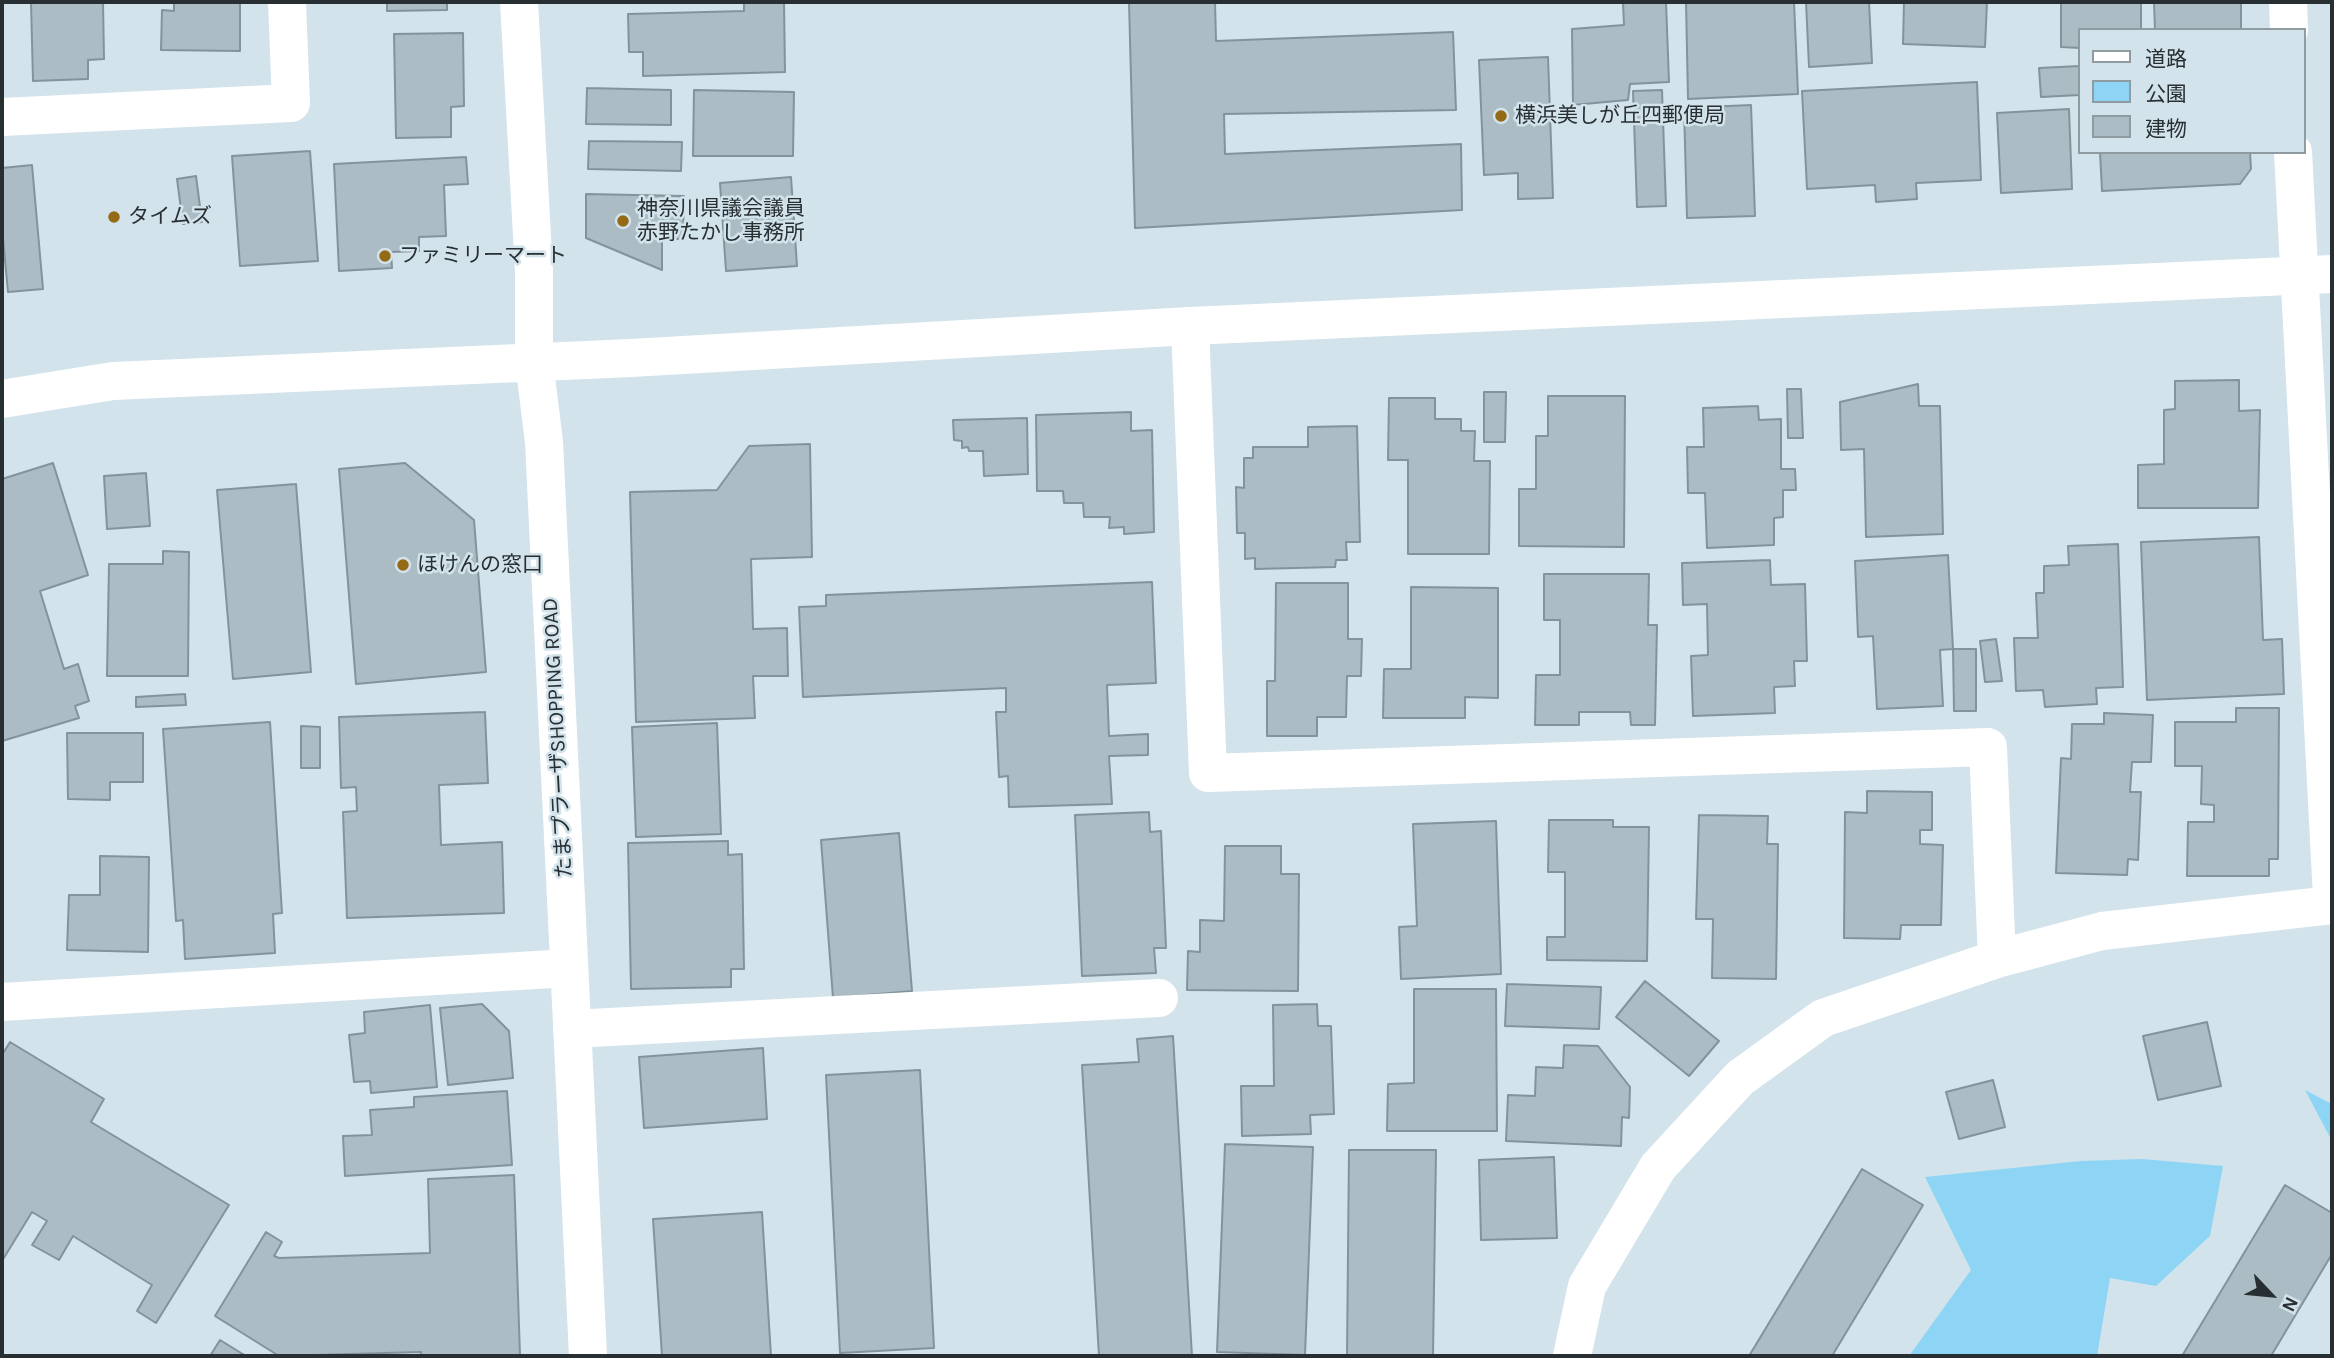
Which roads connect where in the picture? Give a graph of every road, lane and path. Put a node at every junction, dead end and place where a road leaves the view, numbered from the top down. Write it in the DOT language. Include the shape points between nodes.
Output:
graph roads {
  1 [pos="287,2"];
  2 [pos="519,2"];
  3 [pos="2288,2"];
  4 [pos="2289,28"];
  5 [pos="2,117"];
  6 [pos="2293,154"];
  7 [pos="2315,275"];
  8 [pos="1190,326"];
  9 [pos="534,361"];
  10 [pos="2,399"];
  11 [pos="2324,620"];
  12 [pos="2332,897"];
  13 [pos="2332,905"];
  14 [pos="1997,959"];
  15 [pos="569,968"];
  16 [pos="1158,999"];
  17 [pos="2,1002"];
  18 [pos="572,1028"];
  19 [pos="588,1356"];
  20 [pos="1572,1356"];
  1 -- 5 [label="street" via="291,103"];
  2 -- 9 [label="street, たまプラーザSHOPPING ROAD" via="534,272"];
  3 -- 4 [label="street"];
  6 -- 7 [label="street"];
  7 -- 8 [label="street"];
  7 -- 11 [label="street"];
  8 -- 9 [label="street"];
  8 -- 14 [label="street" via="1208,773 1989,747"];
  9 -- 10 [label="street" via="113,381"];
  9 -- 15 [label="street, たまプラーザSHOPPING ROAD" via="544,442"];
  11 -- 12 [label="street"];
  13 -- 14 [label="street" via="2102,931"];
  14 -- 20 [label="street" via="1823,1018 1740,1078 1658,1167 1587,1286"];
  15 -- 17 [label="street"];
  15 -- 18 [label="street, たまプラーザSHOPPING ROAD"];
  16 -- 18 [label="street"];
  18 -- 19 [label="street, たまプラーザSHOPPING ROAD"];
}
